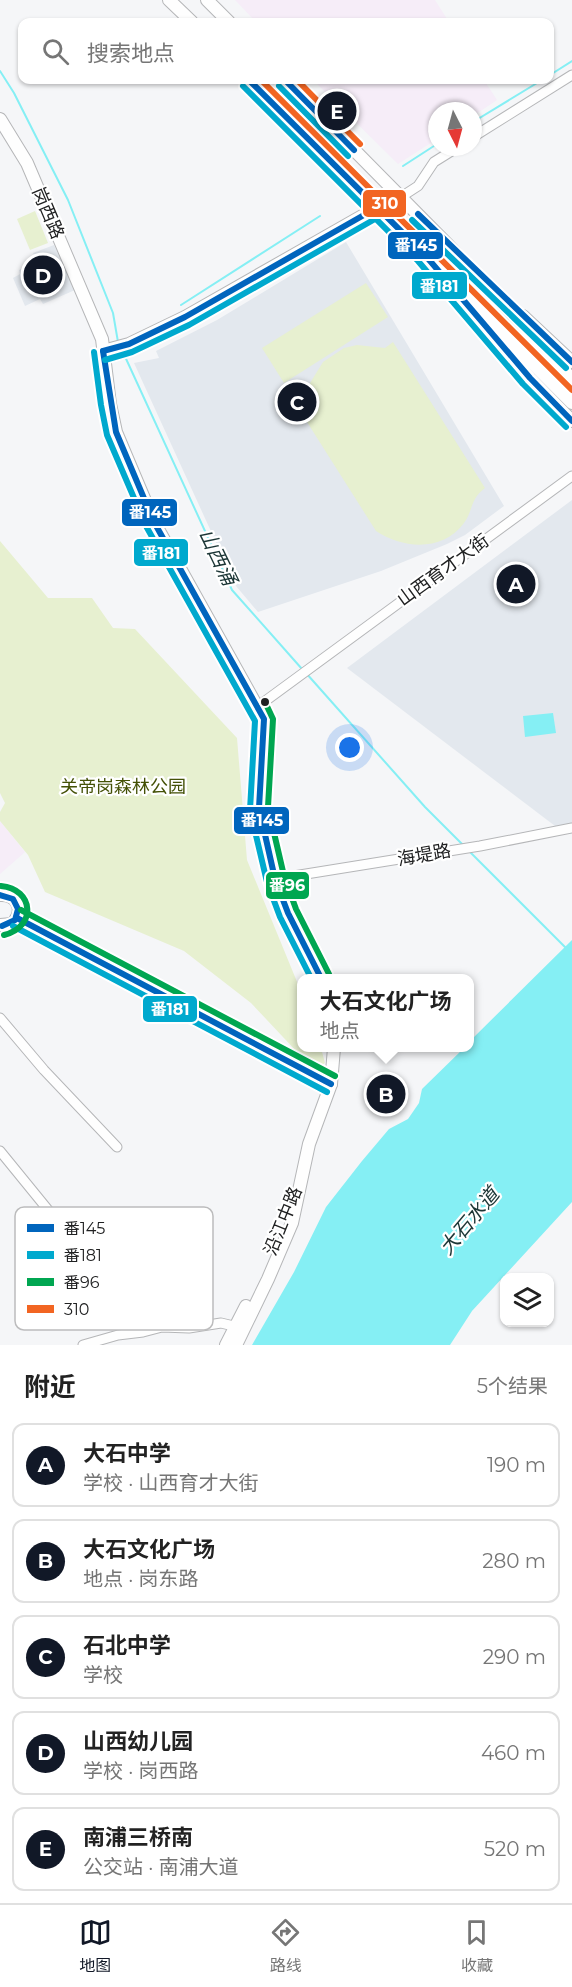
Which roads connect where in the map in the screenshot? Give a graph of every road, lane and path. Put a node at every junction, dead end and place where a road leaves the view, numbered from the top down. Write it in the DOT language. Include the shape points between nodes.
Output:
graph roads {
  1 [pos="169,0"];
  2 [pos="208,2"];
  3 [pos="188,18"];
  4 [pos="225,18"];
  5 [pos="572,75"];
  6 [pos="253,84"];
  7 [pos="289,84"];
  8 [pos="0,119"];
  9 [pos="482,131"];
  10 [pos="444,156"];
  11 [pos="401,197"];
  12 [pos="378,207"];
  13 [pos="425,255"];
  14 [pos="109,350"];
  15 [pos="567,366"];
  16 [pos="572,379"];
  17 [pos="572,403"];
  18 [pos="572,422"];
  19 [pos="572,476"];
  20 [pos="258,707"];
  21 [pos="572,828"];
  22 [pos="275,879"];
  23 [pos="0,895"];
  24 [pos="17,918"];
  25 [pos="0,925"];
  26 [pos="319,974"];
  27 [pos="0,1018"];
  28 [pos="334,1052"];
  29 [pos="331,1084"];
  30 [pos="117,1147"];
  31 [pos="0,1150"];
  32 [pos="46,1207"];
  33 [pos="213,1324"];
  34 [pos="240,1327"];
  35 [pos="151,1330"];
  36 [pos="83,1345"];
  37 [pos="226,1345"];
  38 [pos="236,1345"];
  1 -- 3 [label="street"];
  2 -- 4 [label="street"];
  5 -- 9 [label="street"];
  6 -- 12 [label="street"];
  7 -- 11 [label="street"];
  8 -- 14 [label="street, 岗西路" via="27,163"];
  10 -- 11 [label="street" via="434,162 418,186"];
  11 -- 15 [label="street"];
  12 -- 13 [label="street"];
  12 -- 14 [label="street" via="185,317"];
  13 -- 17 [label="street"];
  13 -- 18 [label="street"];
  14 -- 20 [label="street, 岗西路" via="110,404 116,432 154,522"];
  15 -- 16 [label="street"];
  19 -- 20 [label="street, 山西育才大街"];
  20 -- 22 [label="street, 岗西路" via="264,719 259,808"];
  21 -- 22 [label="street, 海堤路"];
  22 -- 26 [label="street, 岗西路"];
  23 -- 24 [label="street" via="16,901"];
  24 -- 25 [label="street" via="12,924"];
  24 -- 29 [label="street"];
  27 -- 30 [label="street"];
  28 -- 29 [label="street"];
  29 -- 34 [label="street, 沿江中路" via="303,1169"];
  31 -- 32 [label="street"];
  33 -- 34 [label="street"];
  34 -- 37 [label="street, 沿江中路"];
  34 -- 38 [label="street, 沿江中路"];
  35 -- 36 [label="street"];
}
